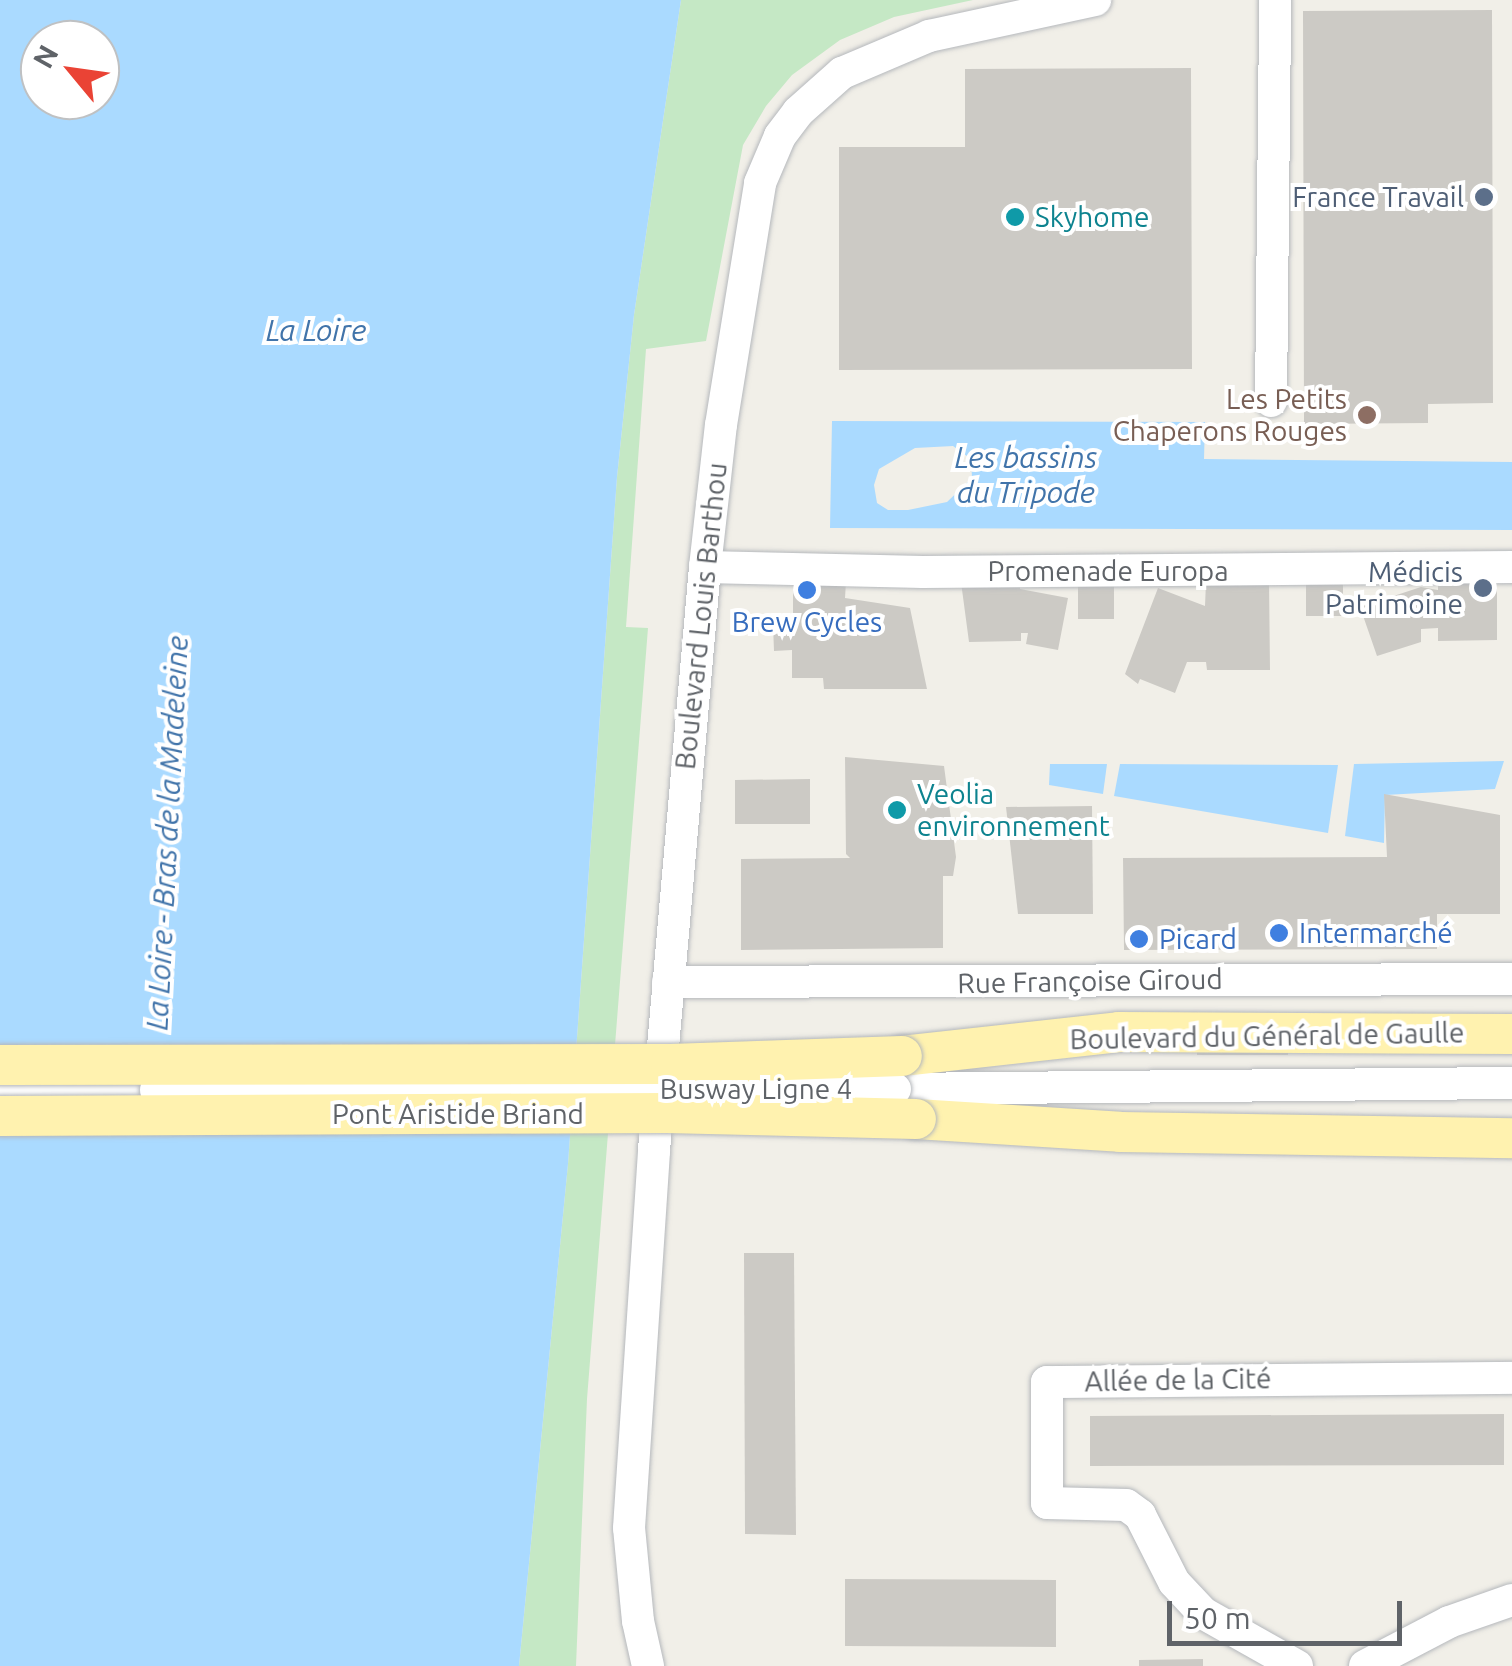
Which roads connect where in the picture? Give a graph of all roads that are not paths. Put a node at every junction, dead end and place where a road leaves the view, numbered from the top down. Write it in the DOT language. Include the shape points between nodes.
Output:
graph roads {
  1 [pos="1095,0"];
  2 [pos="1275,0"];
  3 [pos="1032,6"];
  4 [pos="1271,401"];
  5 [pos="705,567"];
  6 [pos="1512,567"];
  7 [pos="1512,978"];
  8 [pos="668,982"];
  9 [pos="1512,1034"];
  10 [pos="0,1065"];
  11 [pos="1512,1083"];
  12 [pos="904,1088"];
  13 [pos="0,1090"];
  14 [pos="0,1116"];
  15 [pos="1512,1138"];
  16 [pos="1512,1378"];
  17 [pos="1512,1600"];
  18 [pos="648,1666"];
  19 [pos="1297,1666"];
  20 [pos="1365,1666"];
  1 -- 3 [label="street, Boulevard Louis Barthou"];
  2 -- 4 [label="street"];
  3 -- 5 [label="street, Boulevard Louis Barthou" via="929,36 842,73 810,98 780,136 760,183"];
  5 -- 6 [label="street, Promenade Europa"];
  5 -- 8 [label="street, Boulevard Louis Barthou"];
  7 -- 8 [label="street, Rue Françoise Giroud"];
  8 -- 18 [label="street, Boulevard Louis Barthou" via="629,1528"];
  9 -- 12 [label="main road, Boulevard du Général de Gaulle" via="1119,1032"];
  10 -- 12 [label="main road, Pont Aristide Briand, bridge" via="671,1064"];
  11 -- 12 [label="street, Busway Ligne 4"];
  12 -- 13 [label="street, Busway Ligne 4, bridge"];
  12 -- 14 [label="main road, Pont Aristide Briand, bridge" via="667,1113"];
  12 -- 15 [label="main road" via="1120,1132"];
  16 -- 19 [label="street, Allée de la Cité" via="1047,1382 1047,1503 1126,1505 1140,1515 1174,1582 1202,1612"];
  17 -- 20 [label="street" via="1449,1622"];
}
